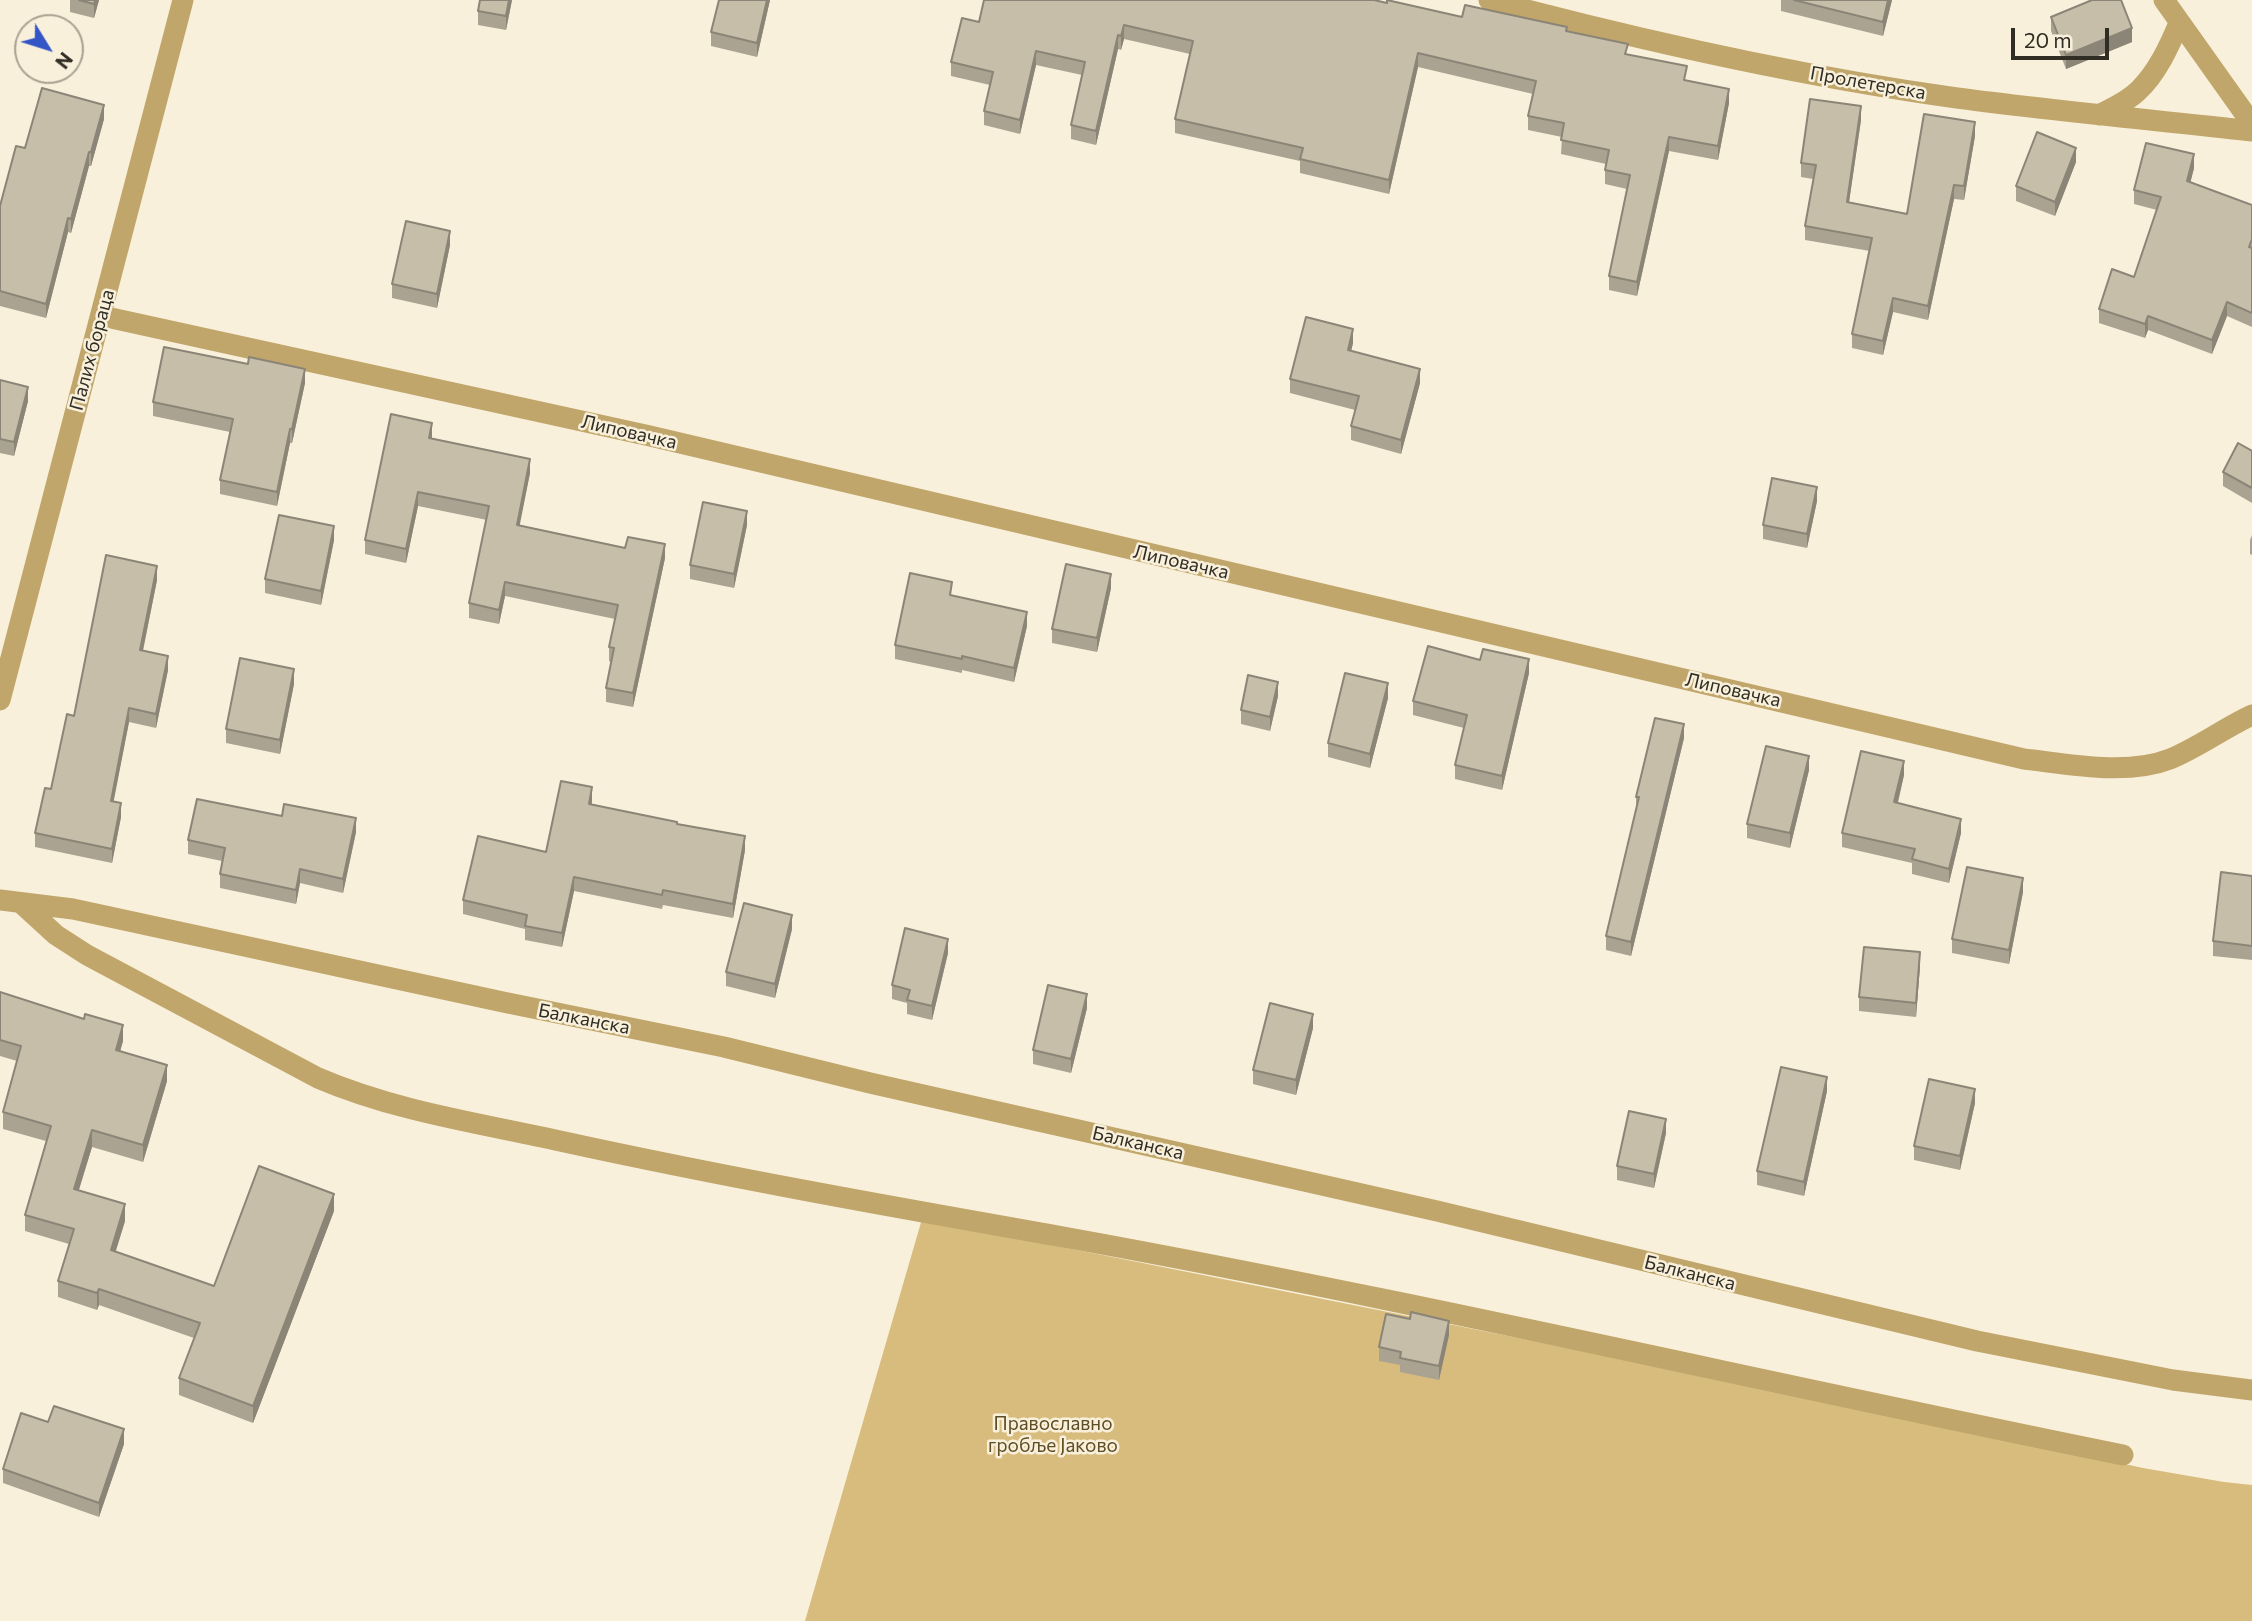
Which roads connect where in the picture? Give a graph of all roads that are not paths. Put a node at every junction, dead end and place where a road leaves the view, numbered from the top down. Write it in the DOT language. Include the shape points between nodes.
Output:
graph roads {
  1 [pos="183,0"];
  2 [pos="1489,0"];
  3 [pos="2164,0"];
  4 [pos="2179,23"];
  5 [pos="2099,115"];
  6 [pos="2252,124"];
  7 [pos="2252,131"];
  8 [pos="102,316"];
  9 [pos="0,700"];
  10 [pos="2252,715"];
  11 [pos="11,902"];
  12 [pos="2252,1390"];
  13 [pos="2123,1455"];
  1 -- 8 [label="street, Палих бораца"];
  2 -- 5 [label="street, Пролетерска" via="1709,54 1956,98"];
  3 -- 4 [label="street"];
  4 -- 5 [label="street" via="2138,92"];
  4 -- 6 [label="street"];
  5 -- 7 [label="street, Пролетерска"];
  8 -- 9 [label="street, Палих бораца"];
  8 -- 10 [label="street, Липовачка" via="650,436 2024,759 2142,766 2188,751"];
  11 -- 12 [label="street, Балканска" via="73,909 724,1047 1977,1341 2173,1380"];
  11 -- 13 [label="street, Балканска" via="87,955 318,1078 398,1106 786,1186 1415,1304"];
}
